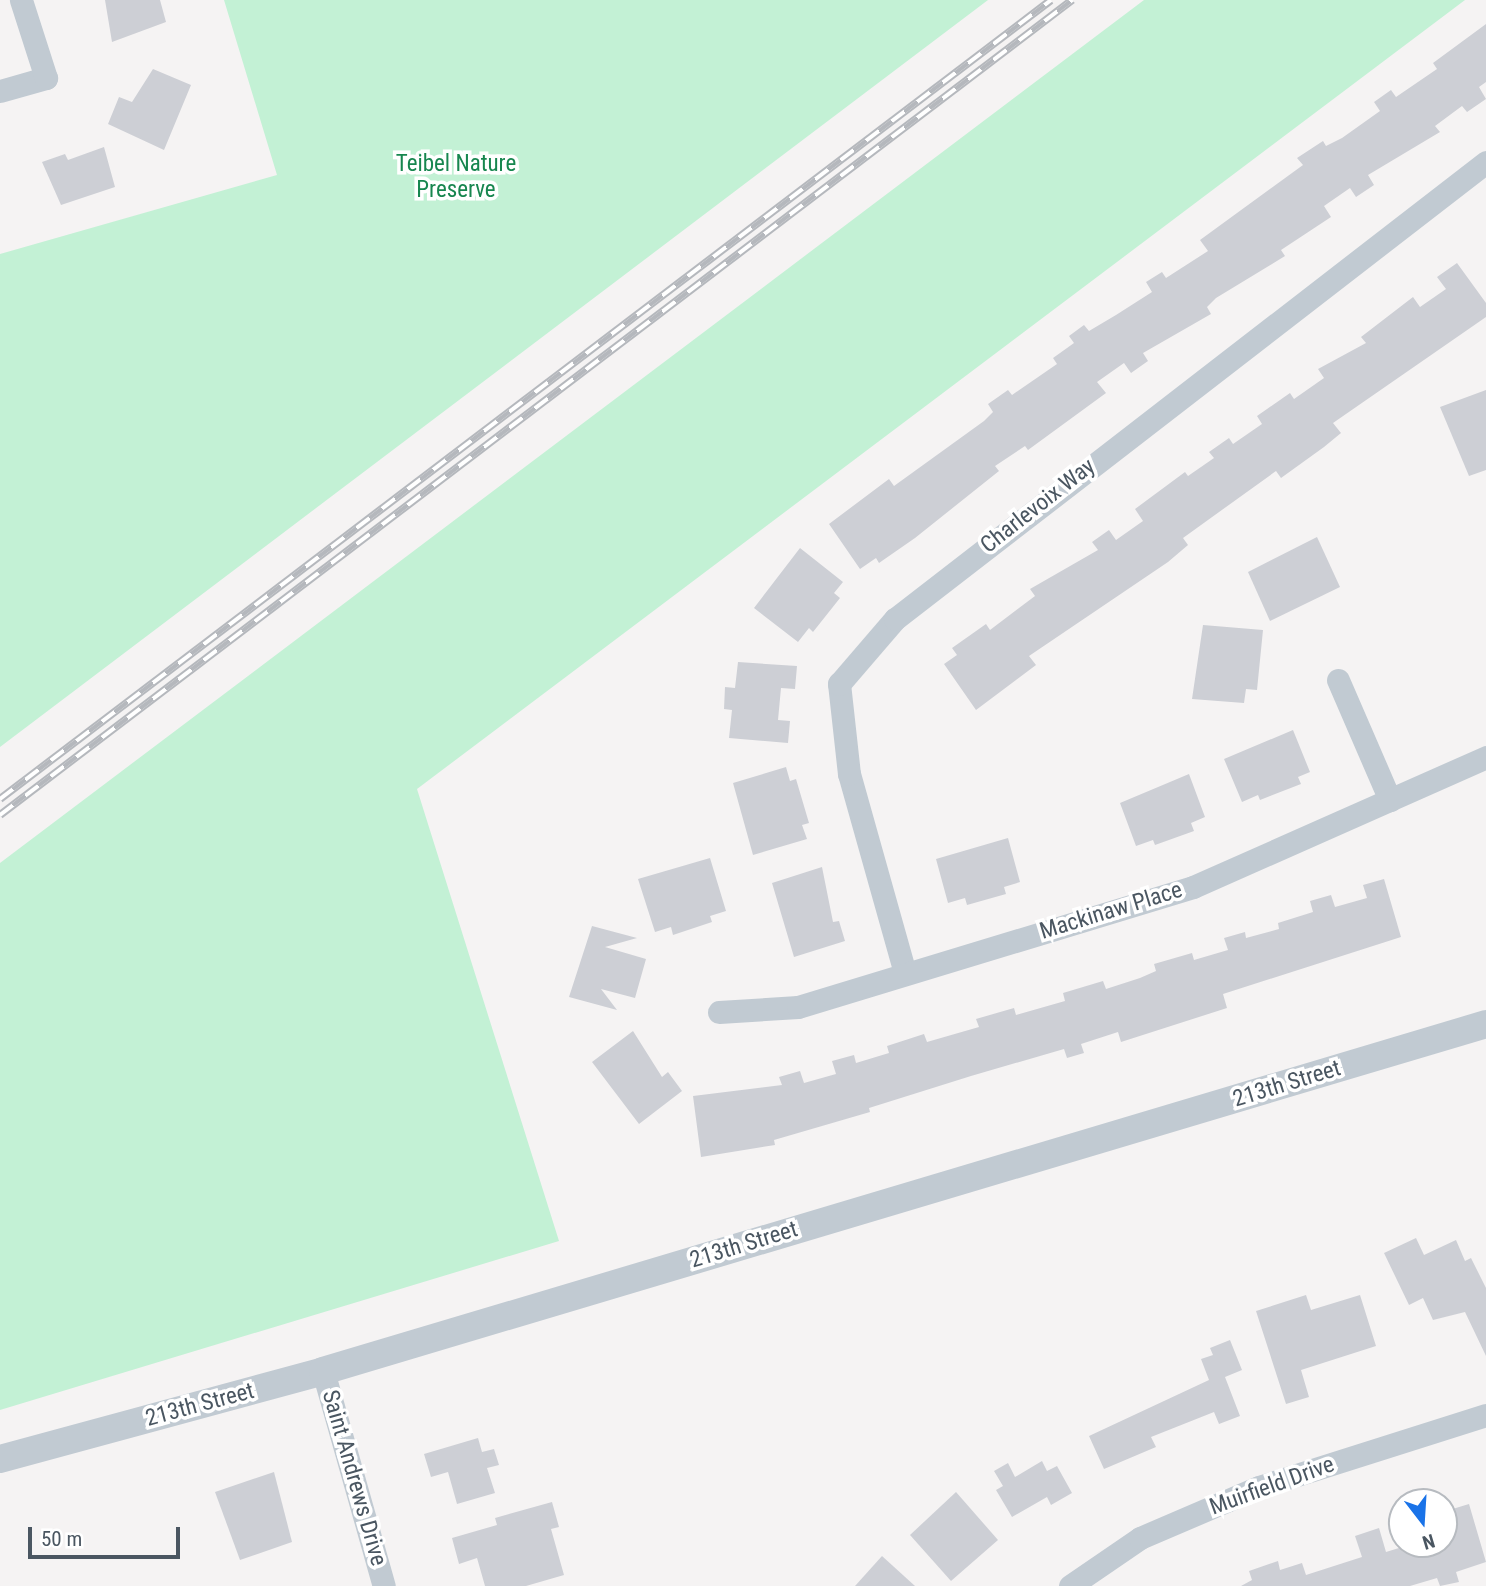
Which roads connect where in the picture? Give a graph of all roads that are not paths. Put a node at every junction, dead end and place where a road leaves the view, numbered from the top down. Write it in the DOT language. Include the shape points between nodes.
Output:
graph roads {
  1 [pos="21,0"];
  2 [pos="0,91"];
  3 [pos="1486,162"];
  4 [pos="1338,680"];
  5 [pos="1486,757"];
  6 [pos="1390,800"];
  7 [pos="905,973"];
  8 [pos="719,1012"];
  9 [pos="1486,1024"];
  10 [pos="323,1371"];
  11 [pos="1486,1415"];
  12 [pos="0,1459"];
  13 [pos="384,1586"];
  14 [pos="1070,1586"];
  1 -- 2 [label="street" via="46,78"];
  3 -- 7 [label="street, Charlevoix Way" via="895,619 839,684 849,774"];
  4 -- 6 [label="street"];
  5 -- 6 [label="street, Mackinaw Place"];
  6 -- 7 [label="street, Mackinaw Place" via="1193,887"];
  7 -- 8 [label="street, Mackinaw Place" via="798,1007"];
  9 -- 10 [label="street, 213th Street"];
  10 -- 12 [label="street, 213th Street"];
  10 -- 13 [label="street, Saint Andrews Drive"];
  11 -- 14 [label="street, Muirfield Drive" via="1259,1487 1140,1538"];
}
